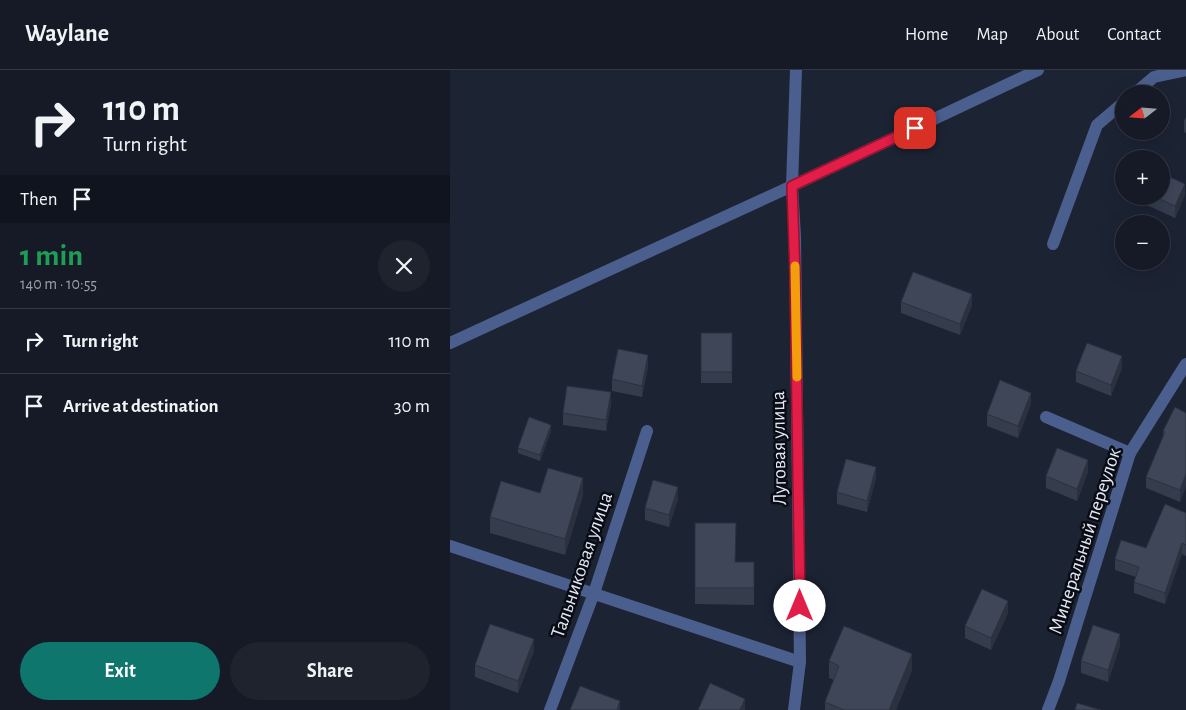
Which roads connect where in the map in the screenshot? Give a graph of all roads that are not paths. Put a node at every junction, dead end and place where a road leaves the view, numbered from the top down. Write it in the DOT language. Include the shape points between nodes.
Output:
graph roads {
  1 [pos="796,70"];
  2 [pos="1038,70"];
  3 [pos="1186,70"];
  4 [pos="1145,85"];
  5 [pos="1115,110"];
  6 [pos="792,186"];
  7 [pos="1053,244"];
  8 [pos="450,343"];
  9 [pos="1186,364"];
  10 [pos="1046,418"];
  11 [pos="647,431"];
  12 [pos="1130,453"];
  13 [pos="450,546"];
  14 [pos="594,593"];
  15 [pos="800,662"];
  16 [pos="550,710"];
  17 [pos="794,710"];
  18 [pos="1048,710"];
  1 -- 6 [label="street, Луговая улица"];
  2 -- 6 [label="street"];
  3 -- 4 [label="street" via="1154,77"];
  5 -- 7 [label="street" via="1097,125"];
  6 -- 8 [label="street"];
  6 -- 15 [label="street, Луговая улица"];
  9 -- 12 [label="street, Минеральный переулок"];
  10 -- 12 [label="street"];
  11 -- 14 [label="street, Тальниковая улица"];
  12 -- 18 [label="street, Минеральный переулок"];
  13 -- 14 [label="street"];
  14 -- 15 [label="street"];
  14 -- 16 [label="street, Тальниковая улица"];
  15 -- 17 [label="street, Луговая улица"];
}
